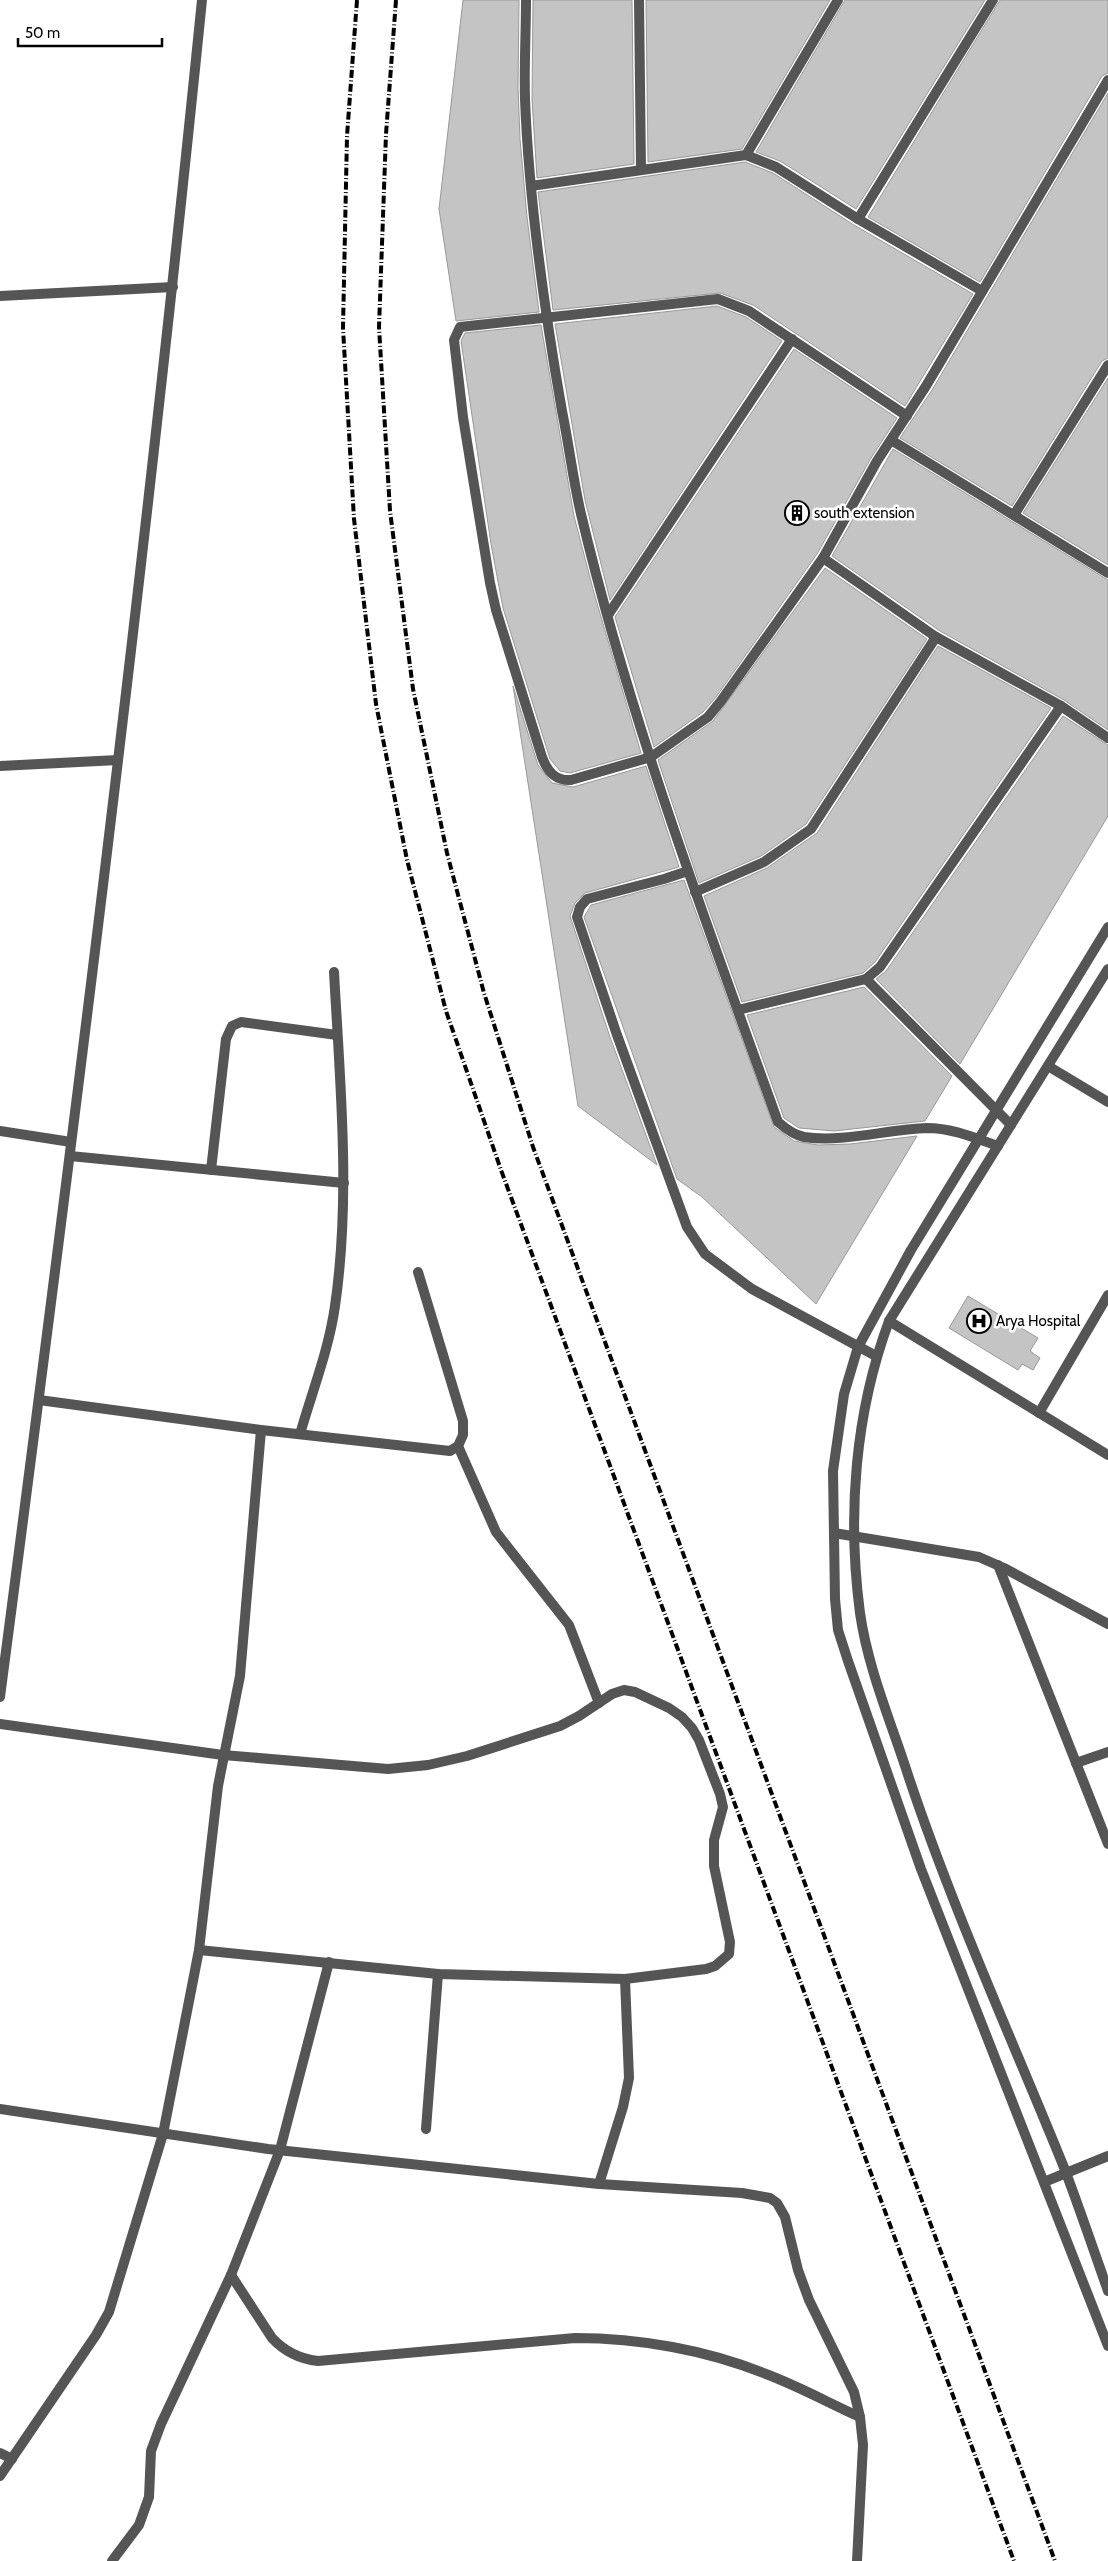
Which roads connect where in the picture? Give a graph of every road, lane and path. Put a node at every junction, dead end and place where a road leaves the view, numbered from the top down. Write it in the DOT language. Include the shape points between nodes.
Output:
graph roads {
  1 [pos="202,0"];
  2 [pos="526,0"];
  3 [pos="639,0"];
  4 [pos="838,0"];
  5 [pos="993,0"];
  6 [pos="1108,80"];
  7 [pos="746,155"];
  8 [pos="641,169"];
  9 [pos="531,186"];
  10 [pos="858,219"];
  11 [pos="173,287"];
  12 [pos="982,291"];
  13 [pos="0,296"];
  14 [pos="546,317"];
  15 [pos="792,338"];
  16 [pos="1108,365"];
  17 [pos="907,416"];
  18 [pos="891,440"];
  19 [pos="1014,515"];
  20 [pos="823,558"];
  21 [pos="1108,573"];
  22 [pos="608,615"];
  23 [pos="936,637"];
  24 [pos="1061,706"];
  25 [pos="1108,738"];
  26 [pos="651,757"];
  27 [pos="118,760"];
  28 [pos="0,766"];
  29 [pos="688,871"];
  30 [pos="695,892"];
  31 [pos="1108,927"];
  32 [pos="1108,969"];
  33 [pos="334,972"];
  34 [pos="866,979"];
  35 [pos="738,1010"];
  36 [pos="337,1035"];
  37 [pos="1048,1066"];
  38 [pos="1108,1102"];
  39 [pos="995,1110"];
  40 [pos="1011,1125"];
  41 [pos="0,1131"];
  42 [pos="977,1139"];
  43 [pos="71,1142"];
  44 [pos="998,1146"];
  45 [pos="70,1156"];
  46 [pos="211,1170"];
  47 [pos="344,1182"];
  48 [pos="418,1272"];
  49 [pos="1108,1295"];
  50 [pos="889,1321"];
  51 [pos="858,1346"];
  52 [pos="876,1356"];
  53 [pos="39,1400"];
  54 [pos="1039,1412"];
  55 [pos="261,1430"];
  56 [pos="300,1434"];
  57 [pos="458,1446"];
  58 [pos="1108,1455"];
  59 [pos="834,1533"];
  60 [pos="855,1536"];
  61 [pos="998,1565"];
  62 [pos="1108,1624"];
  63 [pos="0,1697"];
  64 [pos="599,1703"];
  65 [pos="0,1724"];
  66 [pos="1108,1752"];
  67 [pos="223,1755"];
  68 [pos="1076,1764"];
  69 [pos="1108,1844"];
  70 [pos="199,1950"];
  71 [pos="329,1962"];
  72 [pos="438,1974"];
  73 [pos="625,1979"];
  74 [pos="0,2109"];
  75 [pos="426,2129"];
  76 [pos="164,2134"];
  77 [pos="280,2150"];
  78 [pos="1108,2156"];
  79 [pos="1066,2173"];
  80 [pos="1044,2182"];
  81 [pos="599,2184"];
  82 [pos="231,2275"];
  83 [pos="1108,2291"];
  84 [pos="1108,2346"];
  85 [pos="860,2417"];
  86 [pos="0,2453"];
  87 [pos="12,2459"];
  88 [pos="0,2476"];
  89 [pos="112,2561"];
  90 [pos="857,2561"];
  1 -- 11 [label="street"];
  2 -- 9 [label="street" via="525,99"];
  3 -- 8 [label="street"];
  4 -- 7 [label="street"];
  5 -- 10 [label="street"];
  6 -- 12 [label="street"];
  7 -- 8 [label="street"];
  7 -- 10 [label="street" via="776,167"];
  8 -- 9 [label="street"];
  9 -- 14 [label="street"];
  10 -- 12 [label="street"];
  11 -- 13 [label="street"];
  11 -- 27 [label="street"];
  12 -- 17 [label="street"];
  14 -- 15 [label="street" via="718,299 748,311"];
  14 -- 22 [label="street" via="580,511"];
  14 -- 26 [label="street" via="466,325 460,327 454,340 463,417 496,610 542,757 553,776 571,780"];
  15 -- 17 [label="street"];
  15 -- 22 [label="street"];
  16 -- 19 [label="street"];
  17 -- 18 [label="street"];
  18 -- 19 [label="street"];
  18 -- 20 [label="street"];
  19 -- 21 [label="street"];
  20 -- 23 [label="street"];
  20 -- 26 [label="street" via="708,717"];
  22 -- 26 [label="street"];
  23 -- 24 [label="street"];
  23 -- 30 [label="street" via="810,829 764,862"];
  24 -- 25 [label="street"];
  24 -- 34 [label="street" via="890,955"];
  26 -- 29 [label="street"];
  27 -- 28 [label="street"];
  27 -- 43 [label="street"];
  29 -- 30 [label="street"];
  29 -- 51 [label="street" via="587,899 580,907 577,917 620,1044 687,1227 705,1254 752,1289"];
  30 -- 35 [label="street"];
  31 -- 39 [label="street"];
  32 -- 37 [label="street"];
  33 -- 36 [label="street"];
  34 -- 35 [label="street"];
  34 -- 39 [label="street"];
  35 -- 42 [label="street" via="778,1122 789,1132 803,1137 826,1138 928,1128 947,1129"];
  36 -- 46 [label="street" via="241,1022 232,1026 226,1039"];
  36 -- 47 [label="street"];
  37 -- 38 [label="street"];
  37 -- 40 [label="street"];
  39 -- 40 [label="street"];
  39 -- 42 [label="street"];
  40 -- 44 [label="street"];
  41 -- 43 [label="street"];
  42 -- 44 [label="street"];
  42 -- 51 [label="street"];
  43 -- 45 [label="street"];
  44 -- 50 [label="street"];
  45 -- 46 [label="street"];
  45 -- 53 [label="street"];
  46 -- 47 [label="street"];
  47 -- 56 [label="street" via="332,1328"];
  48 -- 57 [label="street" via="463,1421 463,1435"];
  49 -- 54 [label="street"];
  50 -- 52 [label="street"];
  50 -- 54 [label="street"];
  51 -- 52 [label="street"];
  51 -- 59 [label="street" via="837,1434 833,1472"];
  52 -- 60 [label="street" via="862,1419 856,1470"];
  53 -- 55 [label="street"];
  53 -- 63 [label="street"];
  54 -- 58 [label="street"];
  55 -- 56 [label="street"];
  55 -- 67 [label="street" via="243,1650"];
  56 -- 57 [label="street" via="421,1449 450,1451"];
  57 -- 64 [label="street" via="496,1532 569,1625"];
  59 -- 60 [label="street"];
  59 -- 80 [label="street" via="838,1630 848,1662 921,1869"];
  60 -- 61 [label="street" via="956,1552"];
  60 -- 79 [label="street" via="860,1612 868,1651 928,1836"];
  61 -- 62 [label="street"];
  61 -- 68 [label="street"];
  64 -- 67 [label="street" via="560,1726 428,1765 388,1769"];
  64 -- 73 [label="street" via="624,1690 635,1692 682,1717 699,1740 723,1807 714,1840 714,1866 730,1942 729,1954 724,1961 706,1969"];
  65 -- 67 [label="street"];
  66 -- 68 [label="street"];
  67 -- 70 [label="street"];
  68 -- 69 [label="street"];
  70 -- 71 [label="street"];
  70 -- 76 [label="street"];
  71 -- 72 [label="street"];
  71 -- 77 [label="street"];
  72 -- 73 [label="street"];
  72 -- 75 [label="street"];
  73 -- 81 [label="street" via="629,2078"];
  74 -- 76 [label="street"];
  76 -- 77 [label="street"];
  76 -- 87 [label="street" via="109,2312"];
  77 -- 81 [label="street"];
  77 -- 82 [label="street"];
  78 -- 79 [label="street"];
  79 -- 80 [label="street"];
  79 -- 83 [label="street"];
  80 -- 84 [label="street"];
  81 -- 85 [label="street" via="760,2195 777,2203 785,2217 809,2300 854,2392"];
  82 -- 85 [label="street" via="272,2338 306,2360 318,2362 575,2338 609,2338 714,2356 766,2373"];
  82 -- 89 [label="street" via="160,2424 151,2451 149,2496 139,2525"];
  85 -- 90 [label="street" via="863,2445"];
  86 -- 87 [label="street"];
  87 -- 88 [label="street"];
}
